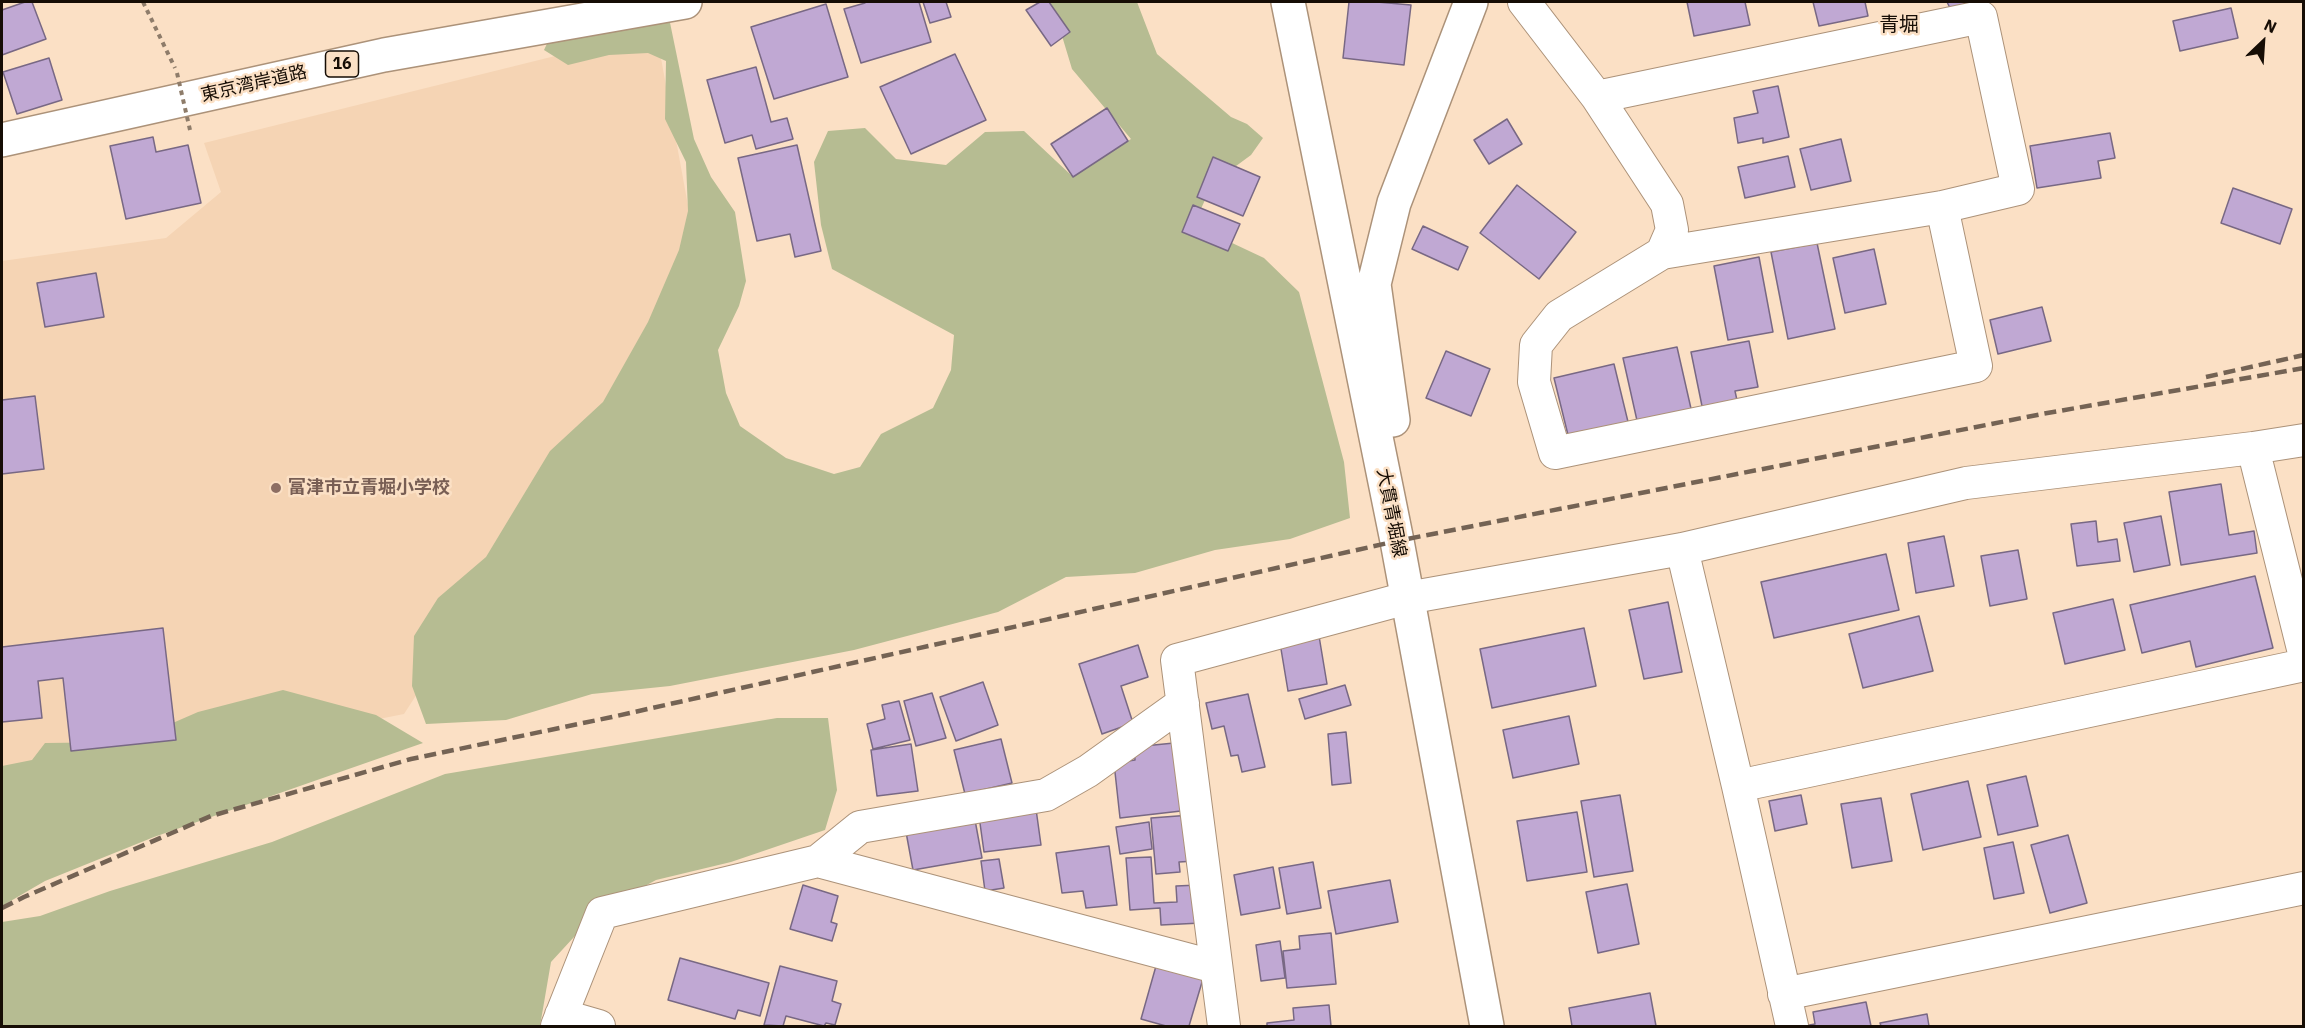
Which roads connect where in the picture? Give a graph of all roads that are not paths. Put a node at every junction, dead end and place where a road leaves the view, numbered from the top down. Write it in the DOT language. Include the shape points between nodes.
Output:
graph roads {
  1 [pos="685,2"];
  2 [pos="1288,2"];
  3 [pos="1471,2"];
  4 [pos="1524,2"];
  5 [pos="1597,97"];
  6 [pos="2,140"];
  7 [pos="1942,207"];
  8 [pos="1662,254"];
  9 [pos="2304,440"];
  10 [pos="2253,448"];
  11 [pos="1397,541"];
  12 [pos="1682,549"];
  13 [pos="1407,598"];
  14 [pos="2304,652"];
  15 [pos="2304,665"];
  16 [pos="1183,703"];
  17 [pos="1738,786"];
  18 [pos="819,861"];
  19 [pos="2304,888"];
  20 [pos="1216,967"];
  21 [pos="1784,994"];
  22 [pos="559,1021"];
  23 [pos="599,1026"];
  24 [pos="1224,1026"];
  25 [pos="1487,1026"];
  26 [pos="1792,1026"];
  1 -- 6 [label="main road, 東京湾岸道路 / 16" via="384,55"];
  2 -- 11 [label="main road, 大貫青堀線"];
  3 -- 11 [label="main road" via="1394,203 1374,284 1407,517"];
  4 -- 5 [label="street"];
  5 -- 7 [label="street" via="1981,17 2018,189"];
  5 -- 8 [label="street" via="1666,204 1672,230"];
  7 -- 8 [label="street"];
  7 -- 8 [label="street" via="1976,366 1555,453 1534,382 1536,345 1559,316"];
  9 -- 10 [label="street"];
  10 -- 12 [label="street" via="1966,483"];
  10 -- 14 [label="street"];
  11 -- 13 [label="main road, 大貫青堀線"];
  12 -- 13 [label="street"];
  12 -- 17 [label="street"];
  13 -- 16 [label="street" via="1178,660"];
  13 -- 25 [label="main road, 大貫青堀線"];
  15 -- 17 [label="street"];
  16 -- 18 [label="street" via="1088,771 1046,795 860,827"];
  16 -- 20 [label="street"];
  17 -- 21 [label="street"];
  18 -- 20 [label="street"];
  18 -- 22 [label="street" via="602,913"];
  19 -- 21 [label="street"];
  20 -- 24 [label="street"];
  21 -- 26 [label="street"];
  22 -- 23 [label="street"];
}
